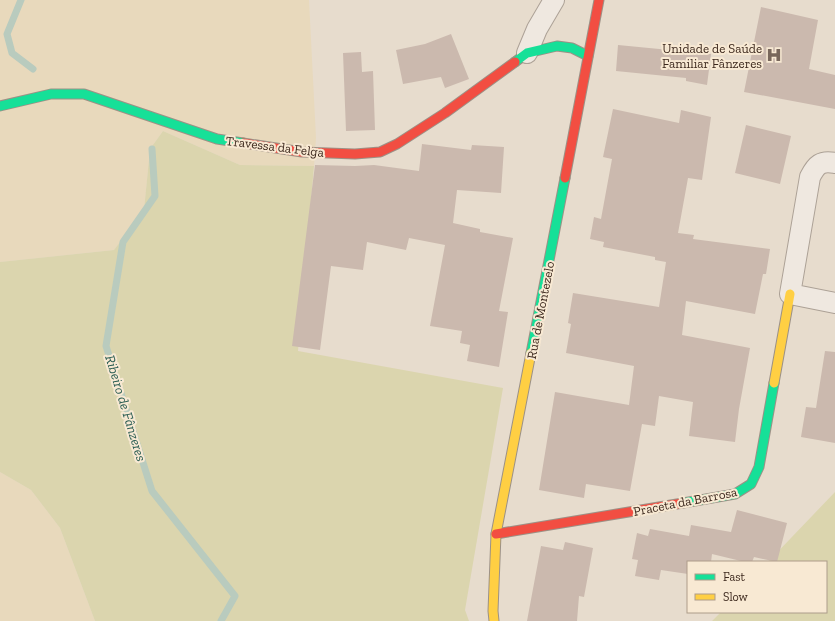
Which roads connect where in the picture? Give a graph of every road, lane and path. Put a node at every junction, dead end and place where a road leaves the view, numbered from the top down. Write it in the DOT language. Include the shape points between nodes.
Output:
graph roads {
  1 [pos="554,0"];
  2 [pos="599,0"];
  3 [pos="527,54"];
  4 [pos="588,56"];
  5 [pos="0,106"];
  6 [pos="835,163"];
  7 [pos="790,294"];
  8 [pos="835,303"];
  9 [pos="496,534"];
  10 [pos="494,621"];
  1 -- 3 [label="street" via="537,28"];
  2 -- 4 [label="street, Rua de Montezelo"];
  3 -- 4 [label="street, Travessa da Felga" via="557,46 572,48"];
  3 -- 5 [label="street, Travessa da Felga" via="397,144 380,152 302,152 217,139 84,94 51,94"];
  4 -- 9 [label="street, Rua de Montezelo"];
  6 -- 7 [label="street, Praceta da Barrosa" via="827,161 816,166 810,177"];
  7 -- 8 [label="street"];
  7 -- 9 [label="street, Praceta da Barrosa" via="759,467 751,484 735,494"];
  9 -- 10 [label="street, Rua de Montezelo"];
}
